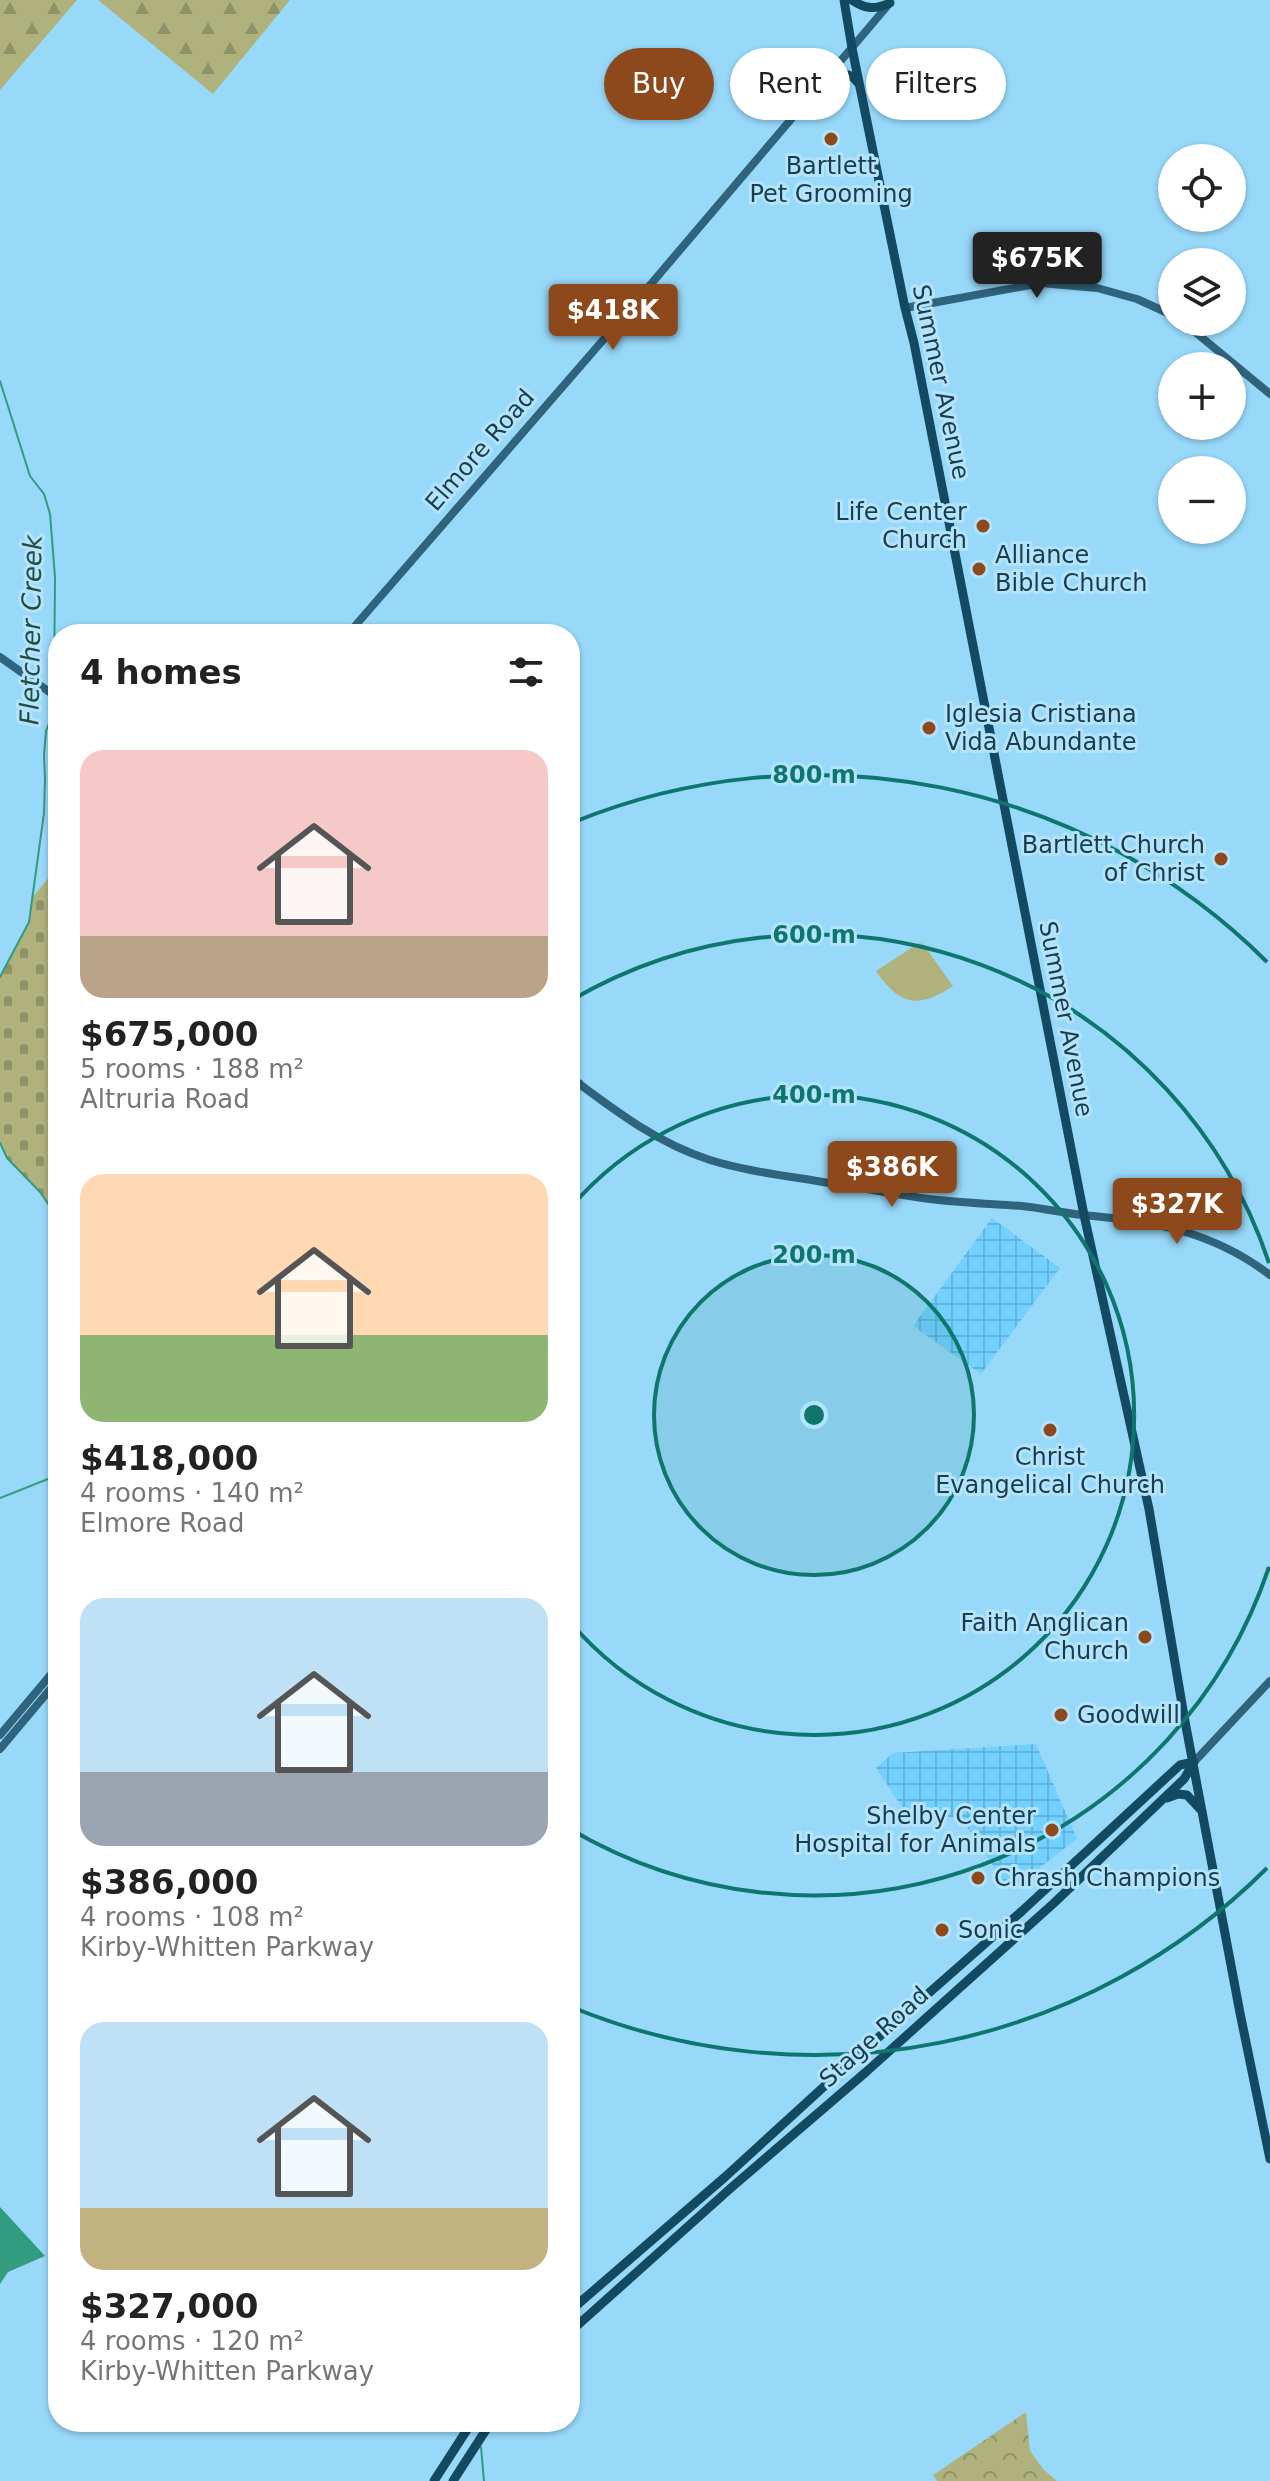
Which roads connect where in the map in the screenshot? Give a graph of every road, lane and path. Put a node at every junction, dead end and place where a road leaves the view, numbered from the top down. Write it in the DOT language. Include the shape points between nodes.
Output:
graph roads {
  1 [pos="844,0"];
  2 [pos="852,0"];
  3 [pos="891,2"];
  4 [pos="852,48"];
  5 [pos="850,50"];
  6 [pos="850,76"];
  7 [pos="859,84"];
  8 [pos="790,120"];
  9 [pos="905,308"];
  10 [pos="1158,309"];
  11 [pos="1200,336"];
  12 [pos="1270,394"];
  13 [pos="357,624"];
  14 [pos="0,657"];
  15 [pos="48,691"];
  16 [pos="580,1084"];
  17 [pos="1084,1215"];
  18 [pos="1270,1275"];
  19 [pos="48,1678"];
  20 [pos="1270,1681"];
  21 [pos="48,1692"];
  22 [pos="0,1735"];
  23 [pos="0,1749"];
  24 [pos="1194,1762"];
  25 [pos="1164,1798"];
  26 [pos="1202,1812"];
  27 [pos="1096,1844"];
  28 [pos="1086,1873"];
  29 [pos="1270,2159"];
  30 [pos="580,2302"];
  31 [pos="580,2323"];
  32 [pos="465,2432"];
  33 [pos="484,2432"];
  34 [pos="434,2481"];
  35 [pos="453,2481"];
  1 -- 4 [label="main road, Summer Avenue"];
  2 -- 3 [label="main road" via="871,9"];
  3 -- 4 [label="street, Elmore Road"];
  4 -- 5 [label="street, Elmore Road"];
  4 -- 7 [label="main road, Summer Avenue"];
  6 -- 7 [label="main road"];
  7 -- 9 [label="main road, Summer Avenue"];
  8 -- 13 [label="street, Elmore Road"];
  9 -- 10 [label="street" via="1041,283 1097,288"];
  9 -- 17 [label="main road, Summer Avenue"];
  11 -- 12 [label="street"];
  14 -- 15 [label="street"];
  16 -- 17 [label="street" via="664,1142 746,1169 936,1200"];
  17 -- 18 [label="street" via="1198,1235"];
  17 -- 24 [label="main road, Summer Avenue" via="1149,1509"];
  19 -- 22 [label="street"];
  20 -- 24 [label="street, Stage Road"];
  21 -- 23 [label="street"];
  24 -- 25 [label="main road, Stage Road"];
  24 -- 26 [label="main road, Summer Avenue"];
  24 -- 27 [label="main road, Stage Road" via="1180,1765"];
  25 -- 26 [label="main road" via="1187,1795"];
  25 -- 28 [label="main road, Stage Road"];
  26 -- 29 [label="main road, Summer Avenue"];
  27 -- 28 [label="main road" via="1100,1854"];
  27 -- 30 [label="main road, Stage Road"];
  28 -- 31 [label="main road, Stage Road"];
  32 -- 34 [label="main road"];
  33 -- 35 [label="main road"];
}
